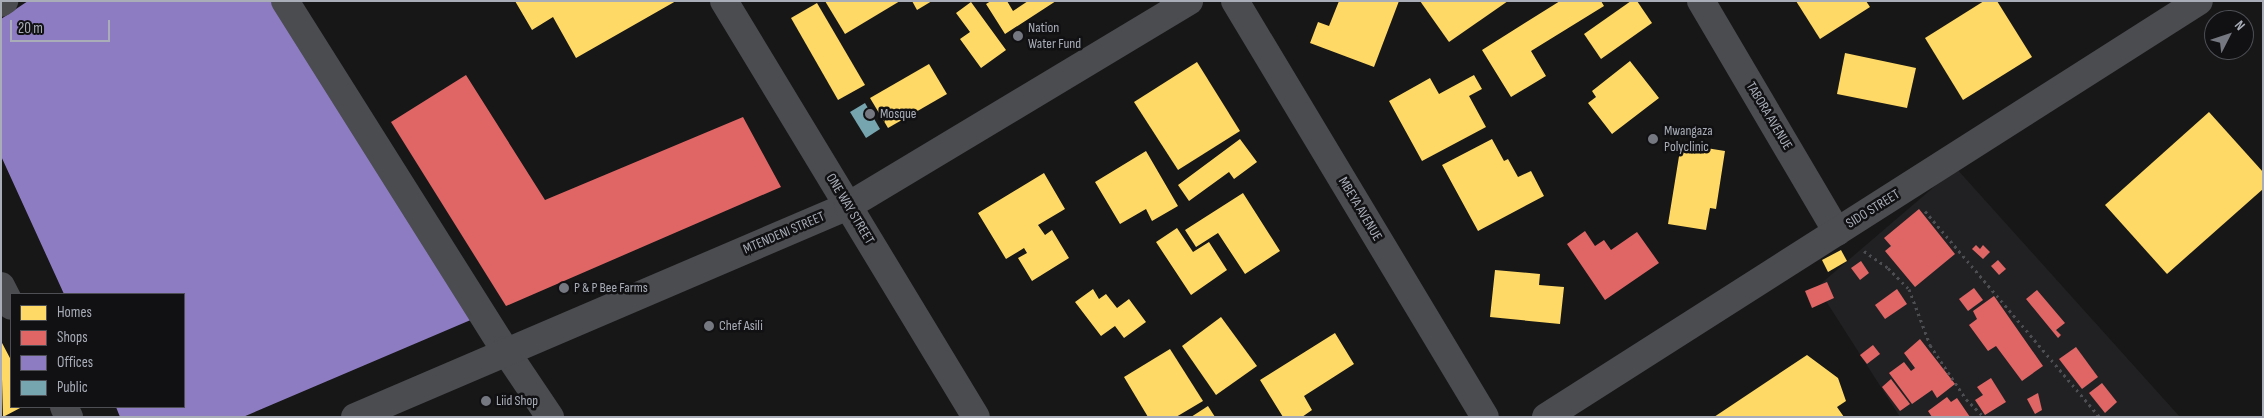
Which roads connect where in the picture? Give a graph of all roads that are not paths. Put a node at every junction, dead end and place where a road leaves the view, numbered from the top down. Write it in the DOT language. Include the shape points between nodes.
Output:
graph roads {
  1 [pos="285,1"];
  2 [pos="724,1"];
  3 [pos="1189,1"];
  4 [pos="1235,1"];
  5 [pos="1701,1"];
  6 [pos="2196,2"];
  7 [pos="848,206"];
  8 [pos="1837,232"];
  9 [pos="1,286"];
  10 [pos="10,304"];
  11 [pos="505,350"];
  12 [pos="355,417"];
  13 [pos="550,417"];
  14 [pos="976,417"];
  15 [pos="1485,417"];
  16 [pos="1546,417"];
  1 -- 11 [label="street"];
  2 -- 7 [label="street, ONE WAY STREET"];
  3 -- 7 [label="street, MTENDENI STREET"];
  4 -- 15 [label="street, MBEYA AVENUE"];
  5 -- 8 [label="street, TABORA AVENUE"];
  6 -- 8 [label="street, SIDO STREET"];
  7 -- 11 [label="street, MTENDENI STREET"];
  7 -- 14 [label="street, ONE WAY STREET"];
  8 -- 16 [label="street, SIDO STREET"];
  9 -- 10 [label="street"];
  11 -- 12 [label="street, MTENDENI STREET"];
  11 -- 13 [label="street"];
}
